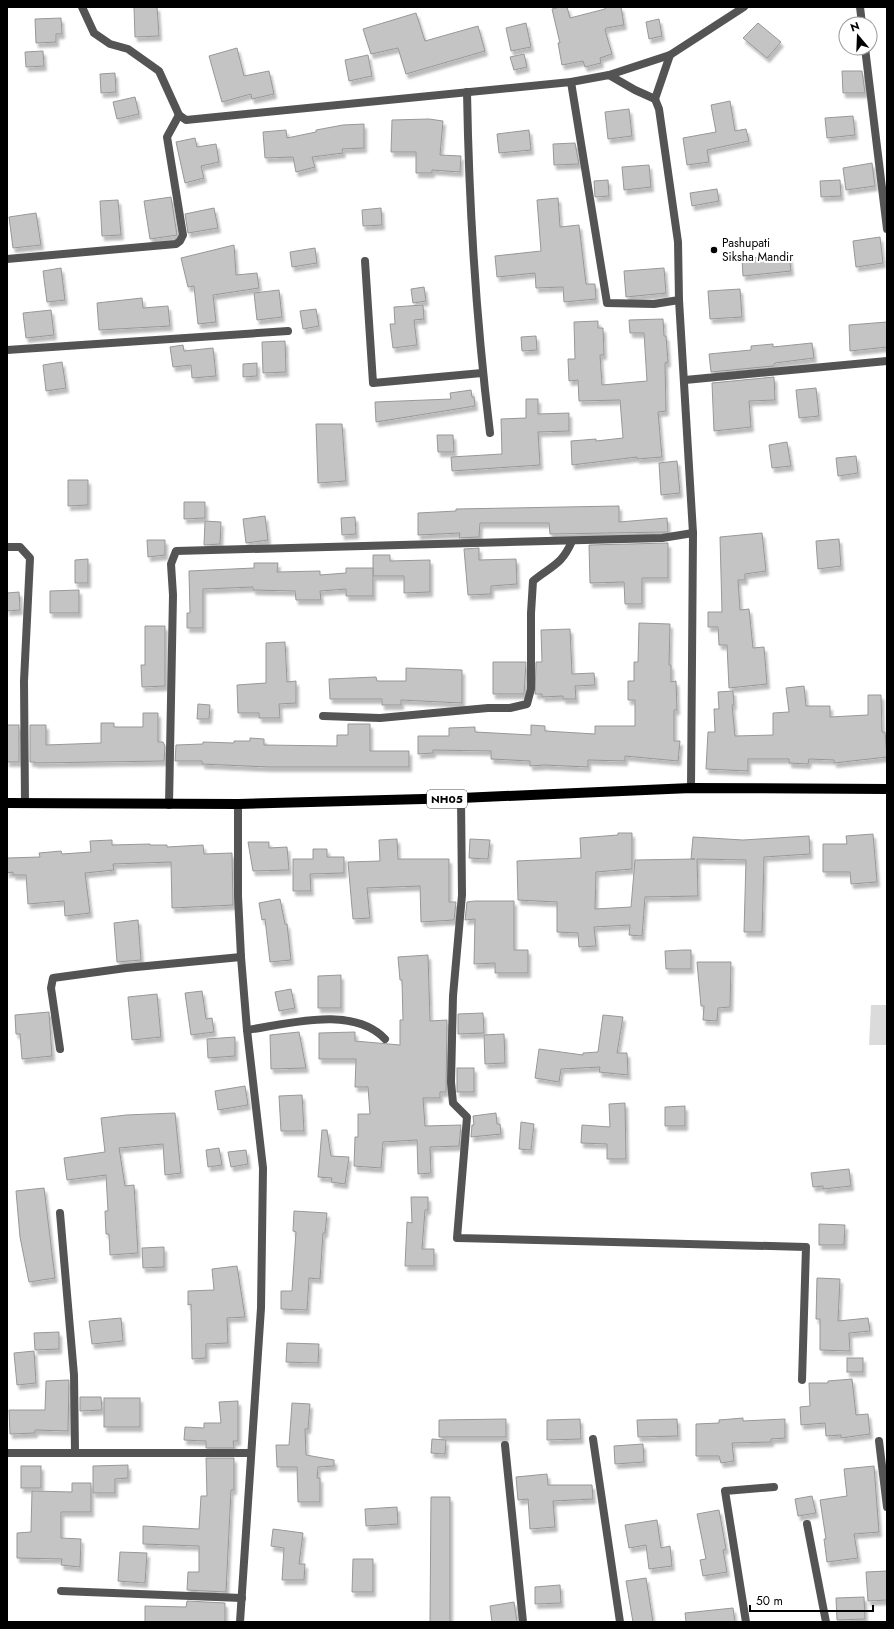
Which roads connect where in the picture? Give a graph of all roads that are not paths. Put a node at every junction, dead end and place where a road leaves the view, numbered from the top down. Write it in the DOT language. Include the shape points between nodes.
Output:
graph roads {
  1 [pos="82,7"];
  2 [pos="744,7"];
  3 [pos="670,55"];
  4 [pos="866,56"];
  5 [pos="609,75"];
  6 [pos="571,82"];
  7 [pos="467,92"];
  8 [pos="655,99"];
  9 [pos="179,115"];
  10 [pos="886,229"];
  11 [pos="7,259"];
  12 [pos="364,261"];
  13 [pos="679,300"];
  14 [pos="288,331"];
  15 [pos="7,350"];
  16 [pos="887,361"];
  17 [pos="482,372"];
  18 [pos="685,380"];
  19 [pos="490,434"];
  20 [pos="693,532"];
  21 [pos="572,541"];
  22 [pos="7,547"];
  23 [pos="323,716"];
  24 [pos="691,788"];
  25 [pos="887,789"];
  26 [pos="460,798"];
  27 [pos="7,803"];
  28 [pos="25,803"];
  29 [pos="238,804"];
  30 [pos="169,805"];
  31 [pos="241,957"];
  32 [pos="247,1030"];
  33 [pos="385,1039"];
  34 [pos="60,1049"];
  35 [pos="60,1213"];
  36 [pos="802,1380"];
  37 [pos="593,1438"];
  38 [pos="879,1441"];
  39 [pos="505,1445"];
  40 [pos="74,1452"];
  41 [pos="7,1453"];
  42 [pos="251,1453"];
  43 [pos="774,1487"];
  44 [pos="887,1507"];
  45 [pos="807,1524"];
  46 [pos="61,1591"];
  47 [pos="242,1598"];
  48 [pos="240,1622"];
  49 [pos="523,1622"];
  50 [pos="620,1622"];
  51 [pos="746,1622"];
  52 [pos="826,1622"];
  1 -- 9 [label="street" via="94,33 110,44 128,49 159,71"];
  2 -- 3 [label="street"];
  3 -- 5 [label="street"];
  3 -- 8 [label="street"];
  4 -- 10 [label="street"];
  5 -- 6 [label="street"];
  5 -- 8 [label="street"];
  6 -- 7 [label="street"];
  6 -- 13 [label="street" via="607,303 654,304"];
  7 -- 9 [label="street" via="220,118 186,120"];
  7 -- 17 [label="street" via="468,178"];
  8 -- 13 [label="street" via="659,110 678,242"];
  9 -- 11 [label="street" via="166,137 183,235 180,241 176,244"];
  12 -- 17 [label="street" via="373,383"];
  13 -- 18 [label="street"];
  14 -- 15 [label="street"];
  16 -- 18 [label="street"];
  17 -- 19 [label="street"];
  18 -- 20 [label="street"];
  20 -- 21 [label="street" via="662,538"];
  20 -- 24 [label="street"];
  21 -- 23 [label="street" via="567,553 553,568 533,581 530,613 531,688 527,704 510,708 380,718"];
  21 -- 30 [label="street" via="176,551 171,564 174,595"];
  22 -- 28 [label="street" via="20,547 30,558 24,681"];
  24 -- 25 [label="main road, NH05"];
  24 -- 26 [label="main road, NH05"];
  26 -- 29 [label="main road, NH05"];
  26 -- 36 [label="street" via="462,895 453,996 451,1082 453,1103 467,1117 457,1238 806,1247"];
  27 -- 28 [label="main road, NH05"];
  28 -- 30 [label="main road, NH05"];
  29 -- 30 [label="main road, NH05"];
  29 -- 31 [label="street"];
  31 -- 32 [label="street"];
  31 -- 34 [label="street" via="53,978 51,988"];
  32 -- 33 [label="street" via="314,1020 347,1020 364,1024 379,1032"];
  32 -- 42 [label="street" via="263,1168 260,1308"];
  35 -- 40 [label="street" via="74,1375"];
  37 -- 50 [label="street"];
  38 -- 44 [label="street"];
  39 -- 49 [label="street"];
  40 -- 41 [label="street"];
  40 -- 42 [label="street"];
  42 -- 47 [label="street"];
  43 -- 51 [label="street" via="725,1491"];
  45 -- 52 [label="street"];
  46 -- 47 [label="street"];
  47 -- 48 [label="street"];
}
